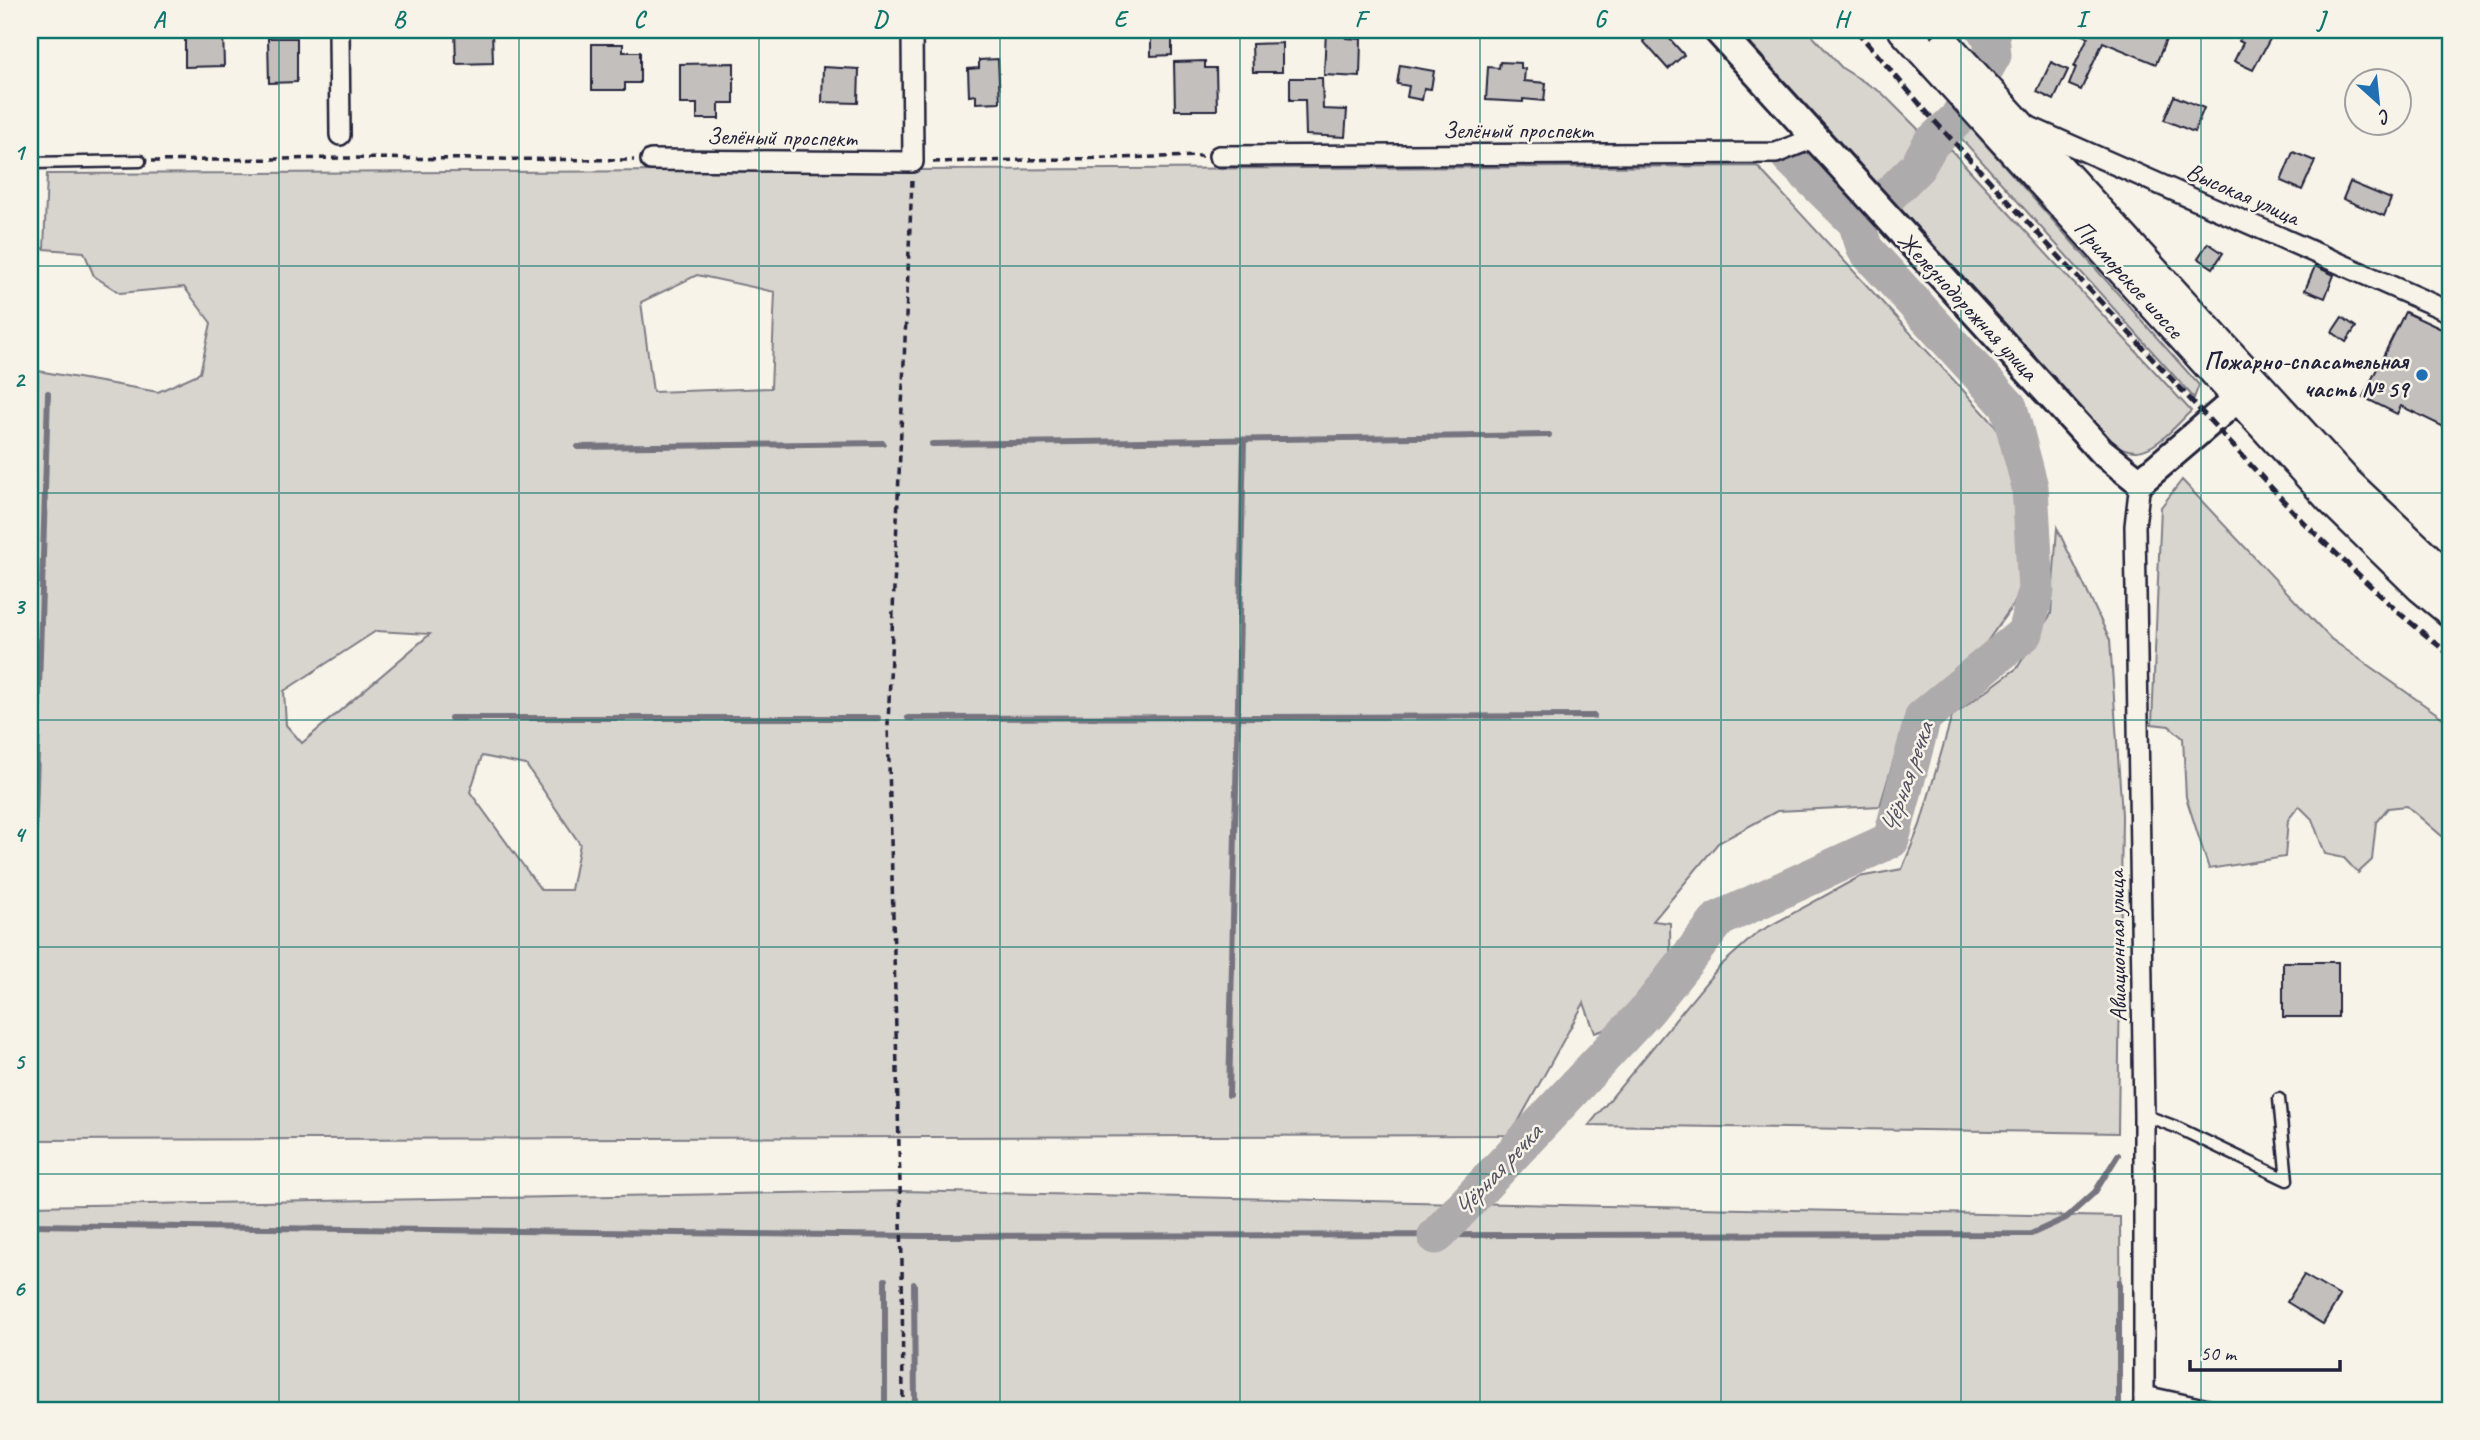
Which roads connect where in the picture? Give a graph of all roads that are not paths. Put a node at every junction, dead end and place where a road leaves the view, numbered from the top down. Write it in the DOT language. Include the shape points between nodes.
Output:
graph roads {
  1 [pos="340,30"];
  2 [pos="912,30"];
  3 [pos="1717,30"];
  4 [pos="1904,30"];
  5 [pos="1932,30"];
  6 [pos="1979,96"];
  7 [pos="2015,121"];
  8 [pos="340,135"];
  9 [pos="1814,138"];
  10 [pos="1219,156"];
  11 [pos="651,160"];
  12 [pos="140,161"];
  13 [pos="30,163"];
  14 [pos="2450,312"];
  15 [pos="2237,399"];
  16 [pos="2140,482"];
  17 [pos="2446,568"];
  18 [pos="2450,611"];
  19 [pos="2279,1099"];
  20 [pos="2144,1115"];
  21 [pos="2144,1403"];
  22 [pos="2208,1410"];
  1 -- 8 [label="street"];
  2 -- 11 [label="street, Зелёный проспект" via="913,162"];
  3 -- 9 [label="street, Железнодорожная улица"];
  4 -- 6 [label="main road, Приморское шоссе"];
  5 -- 6 [label="main road, Приморское шоссе"];
  6 -- 7 [label="main road, Приморское шоссе"];
  6 -- 15 [label="main road, Приморское шоссе"];
  7 -- 14 [label="street, Высокая улица"];
  7 -- 17 [label="main road, Приморское шоссе" via="2347,482"];
  9 -- 10 [label="street, Зелёный проспект" via="1776,153"];
  9 -- 16 [label="street, Железнодорожная улица" via="2101,451"];
  12 -- 13 [label="lane"];
  15 -- 16 [label="street"];
  15 -- 18 [label="main road, Приморское шоссе" via="2330,498"];
  16 -- 20 [label="street, Авиационная улица" via="2135,526"];
  19 -- 20 [label="lane" via="2287,1180"];
  20 -- 21 [label="street, Авиационная улица"];
  21 -- 22 [label="street"];
}
